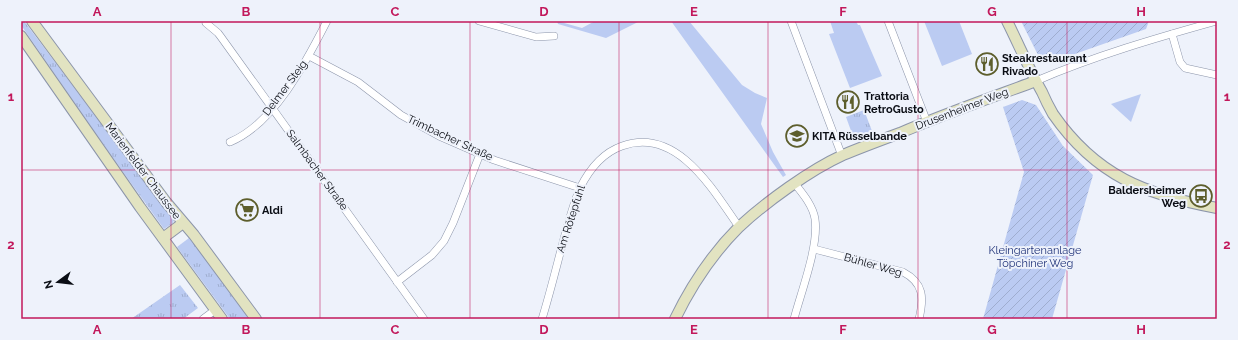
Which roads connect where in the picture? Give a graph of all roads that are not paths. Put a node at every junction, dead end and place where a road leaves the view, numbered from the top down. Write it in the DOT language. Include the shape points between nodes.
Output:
graph roads {
  1 [pos="32,21"];
  2 [pos="327,21"];
  3 [pos="479,21"];
  4 [pos="791,21"];
  5 [pos="888,21"];
  6 [pos="1007,21"];
  7 [pos="1217,21"];
  8 [pos="206,23"];
  9 [pos="1172,34"];
  10 [pos="21,36"];
  11 [pos="554,36"];
  12 [pos="309,56"];
  13 [pos="1217,75"];
  14 [pos="1036,81"];
  15 [pos="272,108"];
  16 [pos="927,122"];
  17 [pos="230,142"];
  18 [pos="480,154"];
  19 [pos="842,156"];
  20 [pos="795,184"];
  21 [pos="580,188"];
  22 [pos="1217,208"];
  23 [pos="184,223"];
  24 [pos="739,227"];
  25 [pos="163,238"];
  26 [pos="814,248"];
  27 [pos="397,282"];
  28 [pos="215,310"];
  29 [pos="203,319"];
  30 [pos="222,319"];
  31 [pos="256,319"];
  32 [pos="424,319"];
  33 [pos="542,319"];
  34 [pos="675,319"];
  35 [pos="794,319"];
  36 [pos="919,319"];
  1 -- 23 [label="main road, Marienfelder Chaussee" via="113,132"];
  2 -- 12 [label="street, Delmer Steig"];
  3 -- 11 [label="street" via="536,37"];
  4 -- 19 [label="street"];
  5 -- 16 [label="street"];
  6 -- 14 [label="main road"];
  7 -- 9 [label="street, Drusenheimer Weg"];
  8 -- 15 [label="street, Salmbacher Straße" via="218,33"];
  9 -- 13 [label="street" via="1180,62 1185,68"];
  9 -- 14 [label="street, Drusenheimer Weg" via="1080,63"];
  10 -- 25 [label="main road, Marienfelder Chaussee"];
  12 -- 15 [label="street, Delmer Steig"];
  12 -- 18 [label="street, Trimbacher Straße" via="358,82 407,119"];
  14 -- 16 [label="main road, Drusenheimer Weg"];
  14 -- 22 [label="main road" via="1053,113 1075,141 1100,165 1138,187"];
  15 -- 17 [label="street, Delmer Steig" via="248,133"];
  15 -- 27 [label="street, Salmbacher Straße"];
  16 -- 19 [label="main road, Drusenheimer Weg"];
  18 -- 21 [label="street, Trimbacher Straße"];
  18 -- 27 [label="street" via="444,241 427,259"];
  19 -- 20 [label="main road, Drusenheimer Weg"];
  20 -- 24 [label="main road, Drusenheimer Weg"];
  20 -- 26 [label="street" via="815,218"];
  21 -- 24 [label="street, Am Rötepfuhl" via="594,165 612,150 632,143 661,145 696,169"];
  21 -- 33 [label="street, Am Rötepfuhl"];
  23 -- 25 [label="main road"];
  23 -- 31 [label="main road, Marienfelder Chaussee"];
  24 -- 34 [label="main road, Drusenheimer Weg" via="707,266"];
  25 -- 28 [label="main road, Marienfelder Chaussee"];
  26 -- 35 [label="street"];
  26 -- 36 [label="street, Bühler Weg" via="903,272 912,277 918,284 923,301"];
  27 -- 32 [label="street, Salmbacher Straße"];
  28 -- 29 [label="street"];
  28 -- 30 [label="main road, Marienfelder Chaussee"];
}
